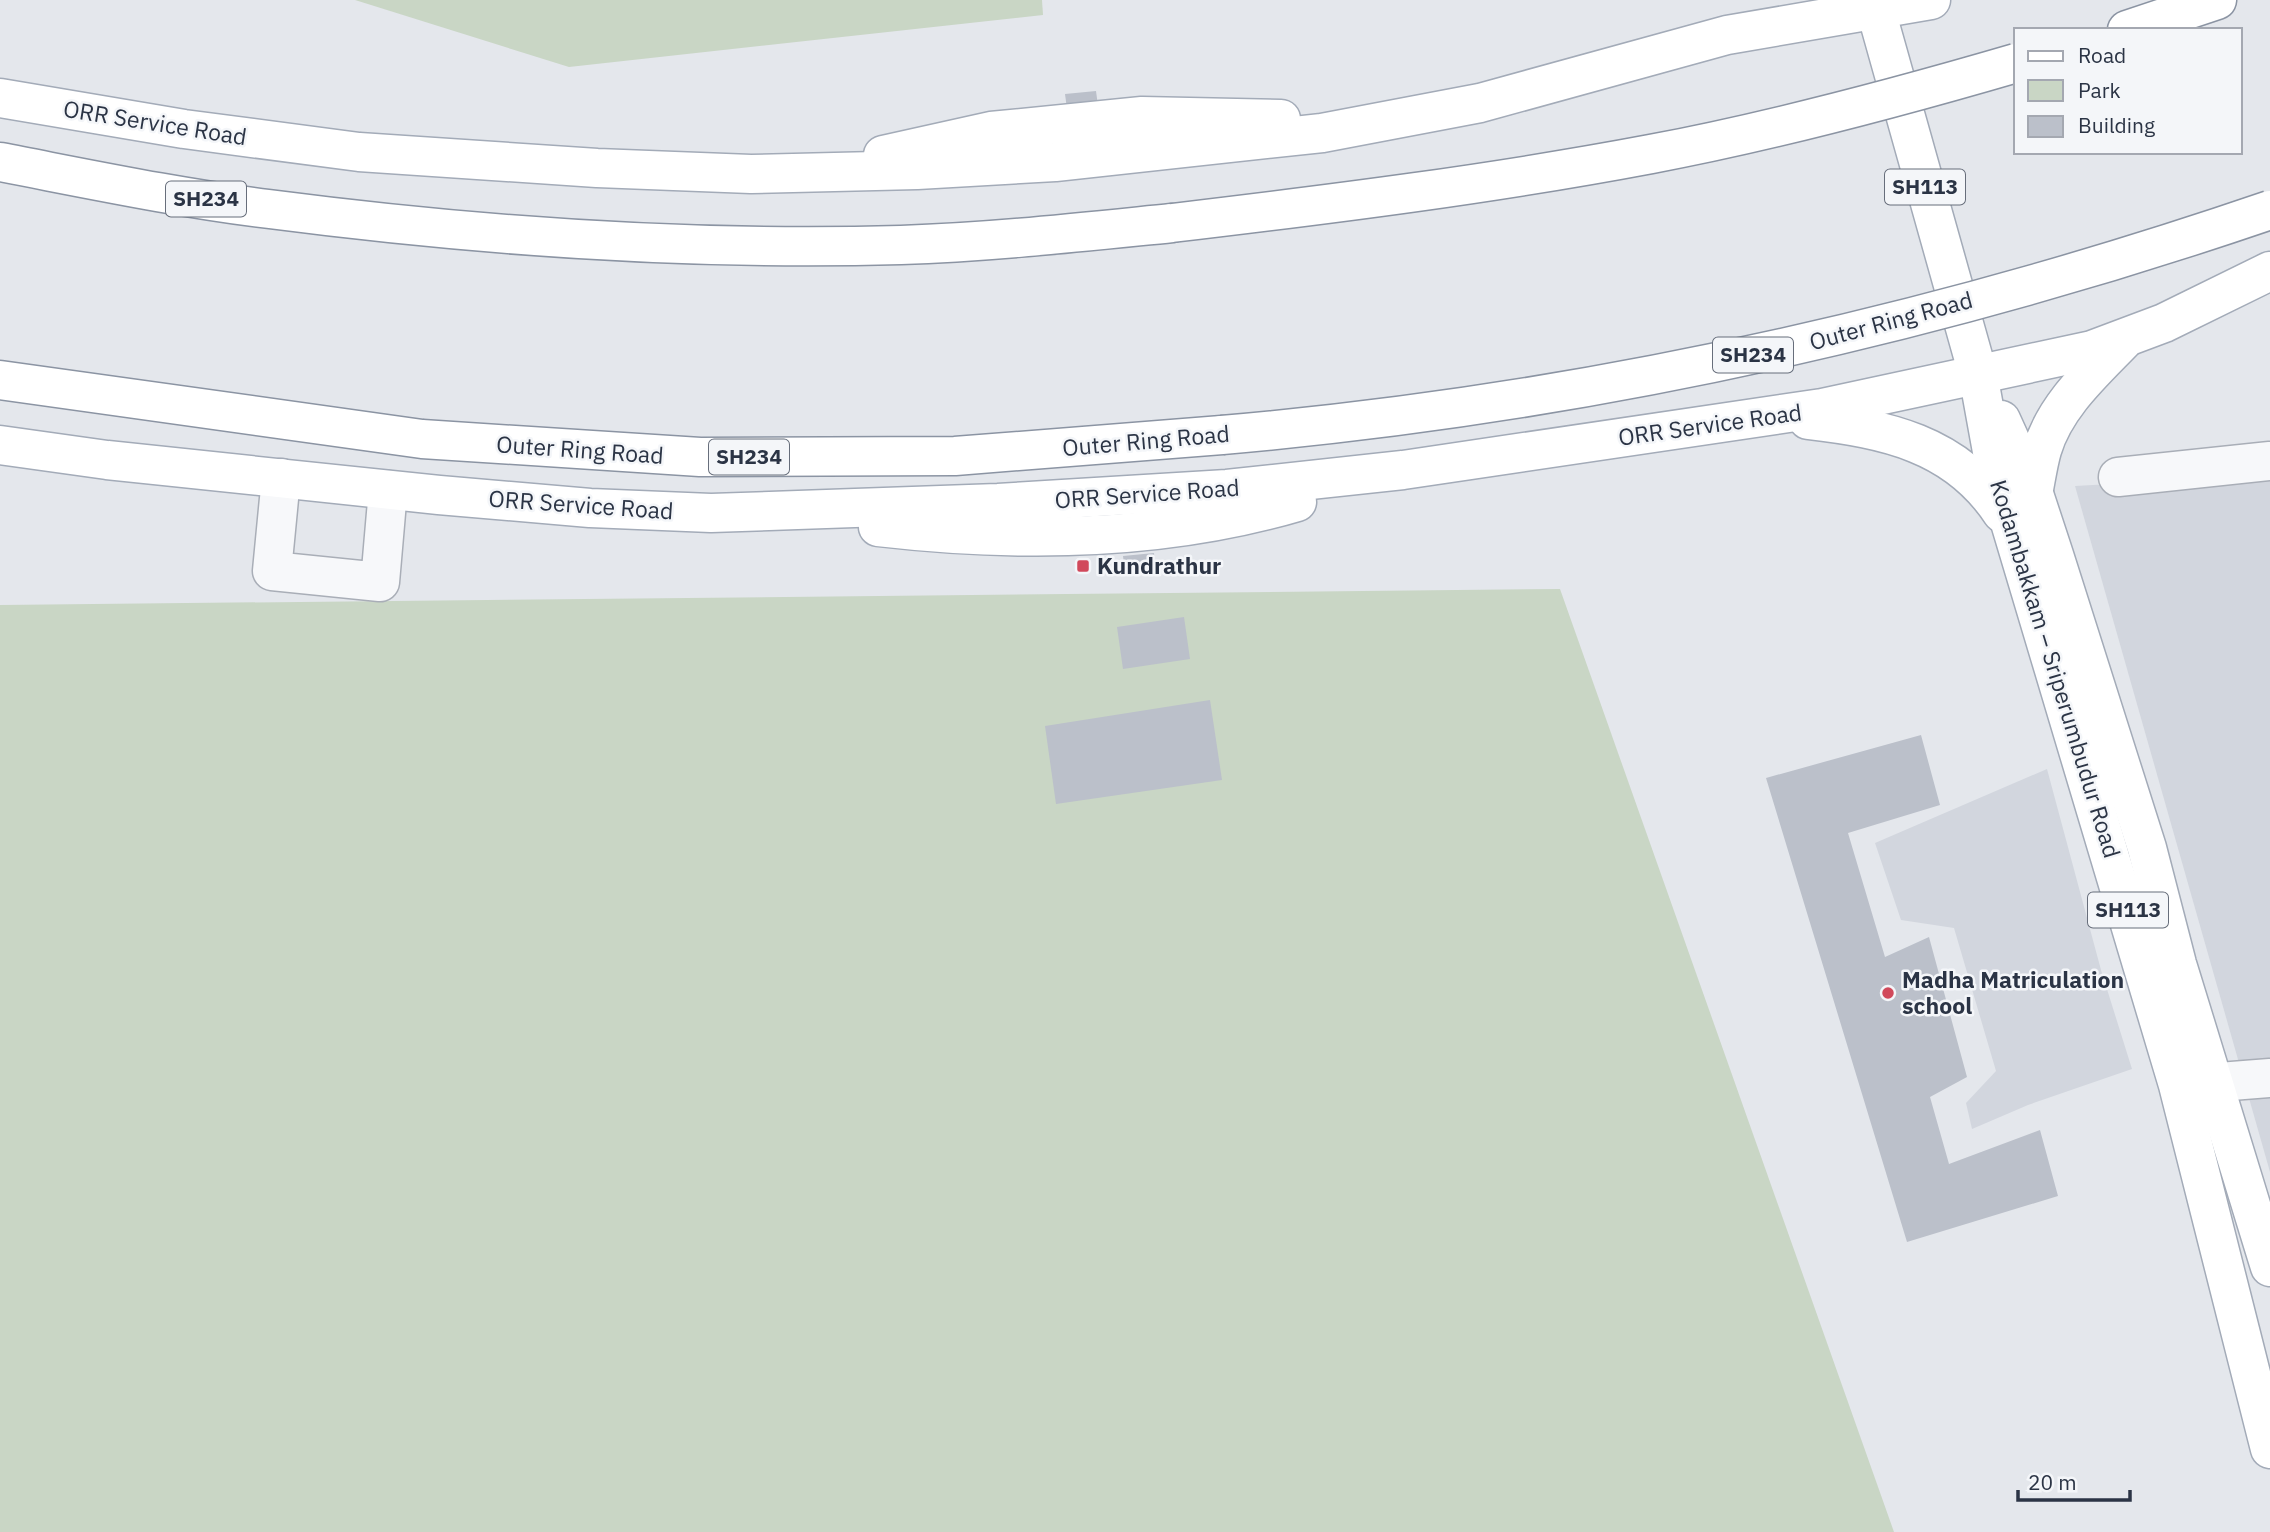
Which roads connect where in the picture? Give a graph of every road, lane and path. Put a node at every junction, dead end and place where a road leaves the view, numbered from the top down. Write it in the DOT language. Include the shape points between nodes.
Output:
graph roads {
  1 [pos="1768,0"];
  2 [pos="1931,0"];
  3 [pos="2217,0"];
  4 [pos="1874,5"];
  5 [pos="2133,28"];
  6 [pos="1727,35"];
  7 [pos="2014,63"];
  8 [pos="0,99"];
  9 [pos="0,163"];
  10 [pos="2270,210"];
  11 [pos="2270,271"];
  12 [pos="2125,340"];
  13 [pos="1978,374"];
  14 [pos="0,380"];
  15 [pos="1776,416"];
  16 [pos="0,445"];
  17 [pos="2270,461"];
  18 [pos="2118,477"];
  19 [pos="281,478"];
  20 [pos="388,490"];
  21 [pos="2034,494"];
  22 [pos="2012,529"];
  23 [pos="2270,1078"];
  24 [pos="2196,1084"];
  25 [pos="2270,1267"];
  26 [pos="2265,1405"];
  27 [pos="2270,1449"];
  1 -- 6 [label="main road"];
  2 -- 4 [label="main road, ORR Service Road"];
  3 -- 5 [label="main road"];
  4 -- 6 [label="main road, ORR Service Road"];
  4 -- 13 [label="main road, Kodambakkam – Sriperumbudur Road / SH113"];
  6 -- 8 [label="main road, ORR Service Road" via="1480,103 1345,128 1055,162 817,173 597,168 359,152"];
  7 -- 9 [label="main road, SH234, bridge" via="1881,100 1653,154 1172,223 900,245 621,241 468,230 266,209"];
  10 -- 14 [label="main road, Outer Ring Road / SH234, bridge" via="2096,266 1861,331 1668,373 1478,405 1222,435 954,456 700,457 422,439"];
  11 -- 12 [label="main road, ORR Service Road"];
  12 -- 13 [label="main road, ORR Service Road"];
  12 -- 21 [label="main road" via="2073,395 2052,427 2042,449"];
  13 -- 15 [label="main road, ORR Service Road"];
  13 -- 21 [label="main road, Kodambakkam – Sriperumbudur Road / SH113"];
  13 -- 22 [label="main road, Kodambakkam – Sriperumbudur Road / SH113" via="1987,434"];
  15 -- 20 [label="main road, ORR Service Road" via="1403,470 1227,489 998,503 711,513 590,508"];
  15 -- 22 [label="main road" via="1884,431 1937,452 1990,495"];
  16 -- 19 [label="main road, ORR Service Road"];
  17 -- 18 [label="lane"];
  19 -- 20 [label="main road, ORR Service Road"];
  19 -- 20 [label="lane" via="272,571 380,582"];
  21 -- 24 [label="main road, Kodambakkam – Sriperumbudur Road / SH113" via="2147,848 2177,964"];
  22 -- 24 [label="main road, Kodambakkam – Sriperumbudur Road / SH113"];
  23 -- 24 [label="lane"];
  24 -- 25 [label="main road, Kodambakkam – Sriperumbudur Road / SH113"];
  24 -- 26 [label="main road, Kodambakkam – Sriperumbudur Road / SH113"];
  26 -- 27 [label="main road, Kodambakkam – Sriperumbudur Road / SH113"];
}
